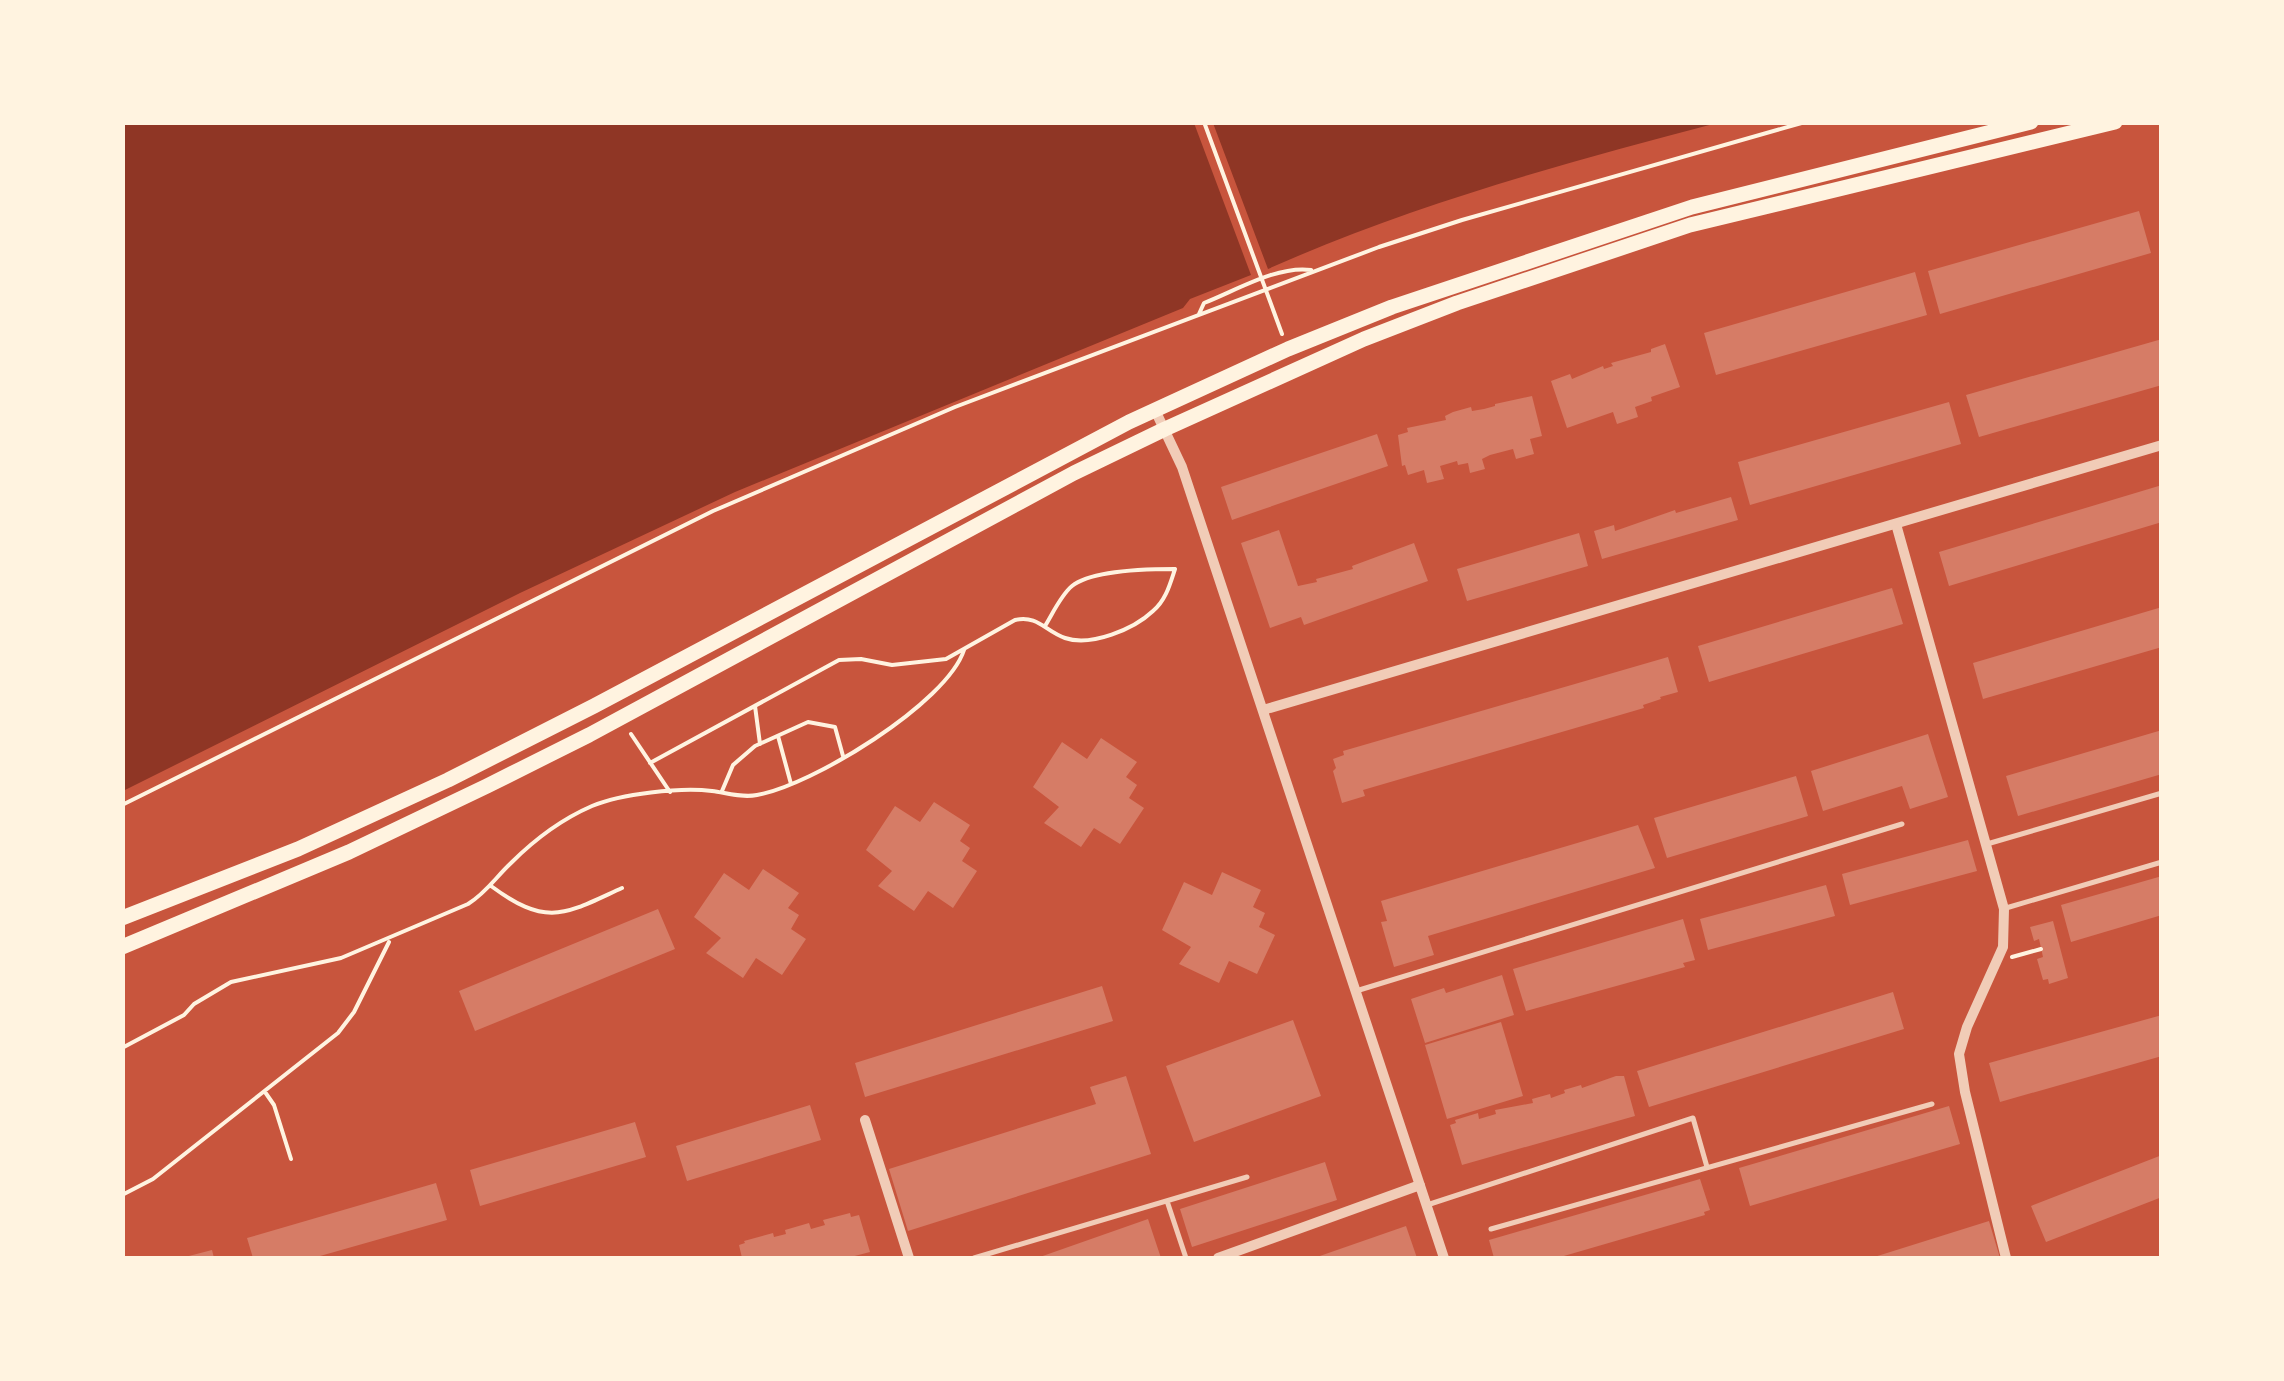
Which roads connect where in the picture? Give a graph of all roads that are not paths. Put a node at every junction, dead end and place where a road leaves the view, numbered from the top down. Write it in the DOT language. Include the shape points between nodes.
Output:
graph roads {
  1 [pos="2031,122"];
  2 [pos="2115,122"];
  3 [pos="1155,410"];
  4 [pos="1164,428"];
  5 [pos="2162,446"];
  6 [pos="1896,524"];
  7 [pos="1263,710"];
  8 [pos="2162,793"];
  9 [pos="1902,824"];
  10 [pos="1987,844"];
  11 [pos="2162,862"];
  12 [pos="2004,908"];
  13 [pos="122,918"];
  14 [pos="122,946"];
  15 [pos="1356,992"];
  16 [pos="1932,1104"];
  17 [pos="865,1120"];
  18 [pos="1708,1168"];
  19 [pos="1247,1177"];
  20 [pos="1420,1185"];
  21 [pos="1167,1201"];
  22 [pos="1427,1205"];
  23 [pos="1491,1228"];
  24 [pos="909,1258"];
  25 [pos="974,1258"];
  26 [pos="1186,1258"];
  27 [pos="1218,1258"];
  28 [pos="1444,1258"];
  29 [pos="2006,1258"];
  1 -- 3 [label="main road" via="1692,207 1392,307"];
  2 -- 4 [label="main road" via="1623,246 1417,318"];
  3 -- 4 [label="street"];
  3 -- 13 [label="main road" via="473,768 298,849"];
  4 -- 7 [label="street"];
  4 -- 14 [label="main road" via="504,778 349,852"];
  5 -- 6 [label="street"];
  6 -- 7 [label="street"];
  6 -- 10 [label="street"];
  7 -- 15 [label="street"];
  8 -- 10 [label="lane"];
  9 -- 15 [label="lane"];
  10 -- 12 [label="street"];
  11 -- 12 [label="lane"];
  12 -- 29 [label="street" via="2006,934 1959,1054"];
  15 -- 20 [label="street"];
  16 -- 18 [label="lane"];
  17 -- 24 [label="street"];
  18 -- 22 [label="lane" via="1693,1118"];
  18 -- 23 [label="lane"];
  19 -- 21 [label="lane"];
  20 -- 22 [label="street"];
  20 -- 27 [label="street"];
  21 -- 25 [label="lane"];
  21 -- 26 [label="lane"];
  22 -- 28 [label="street"];
}
